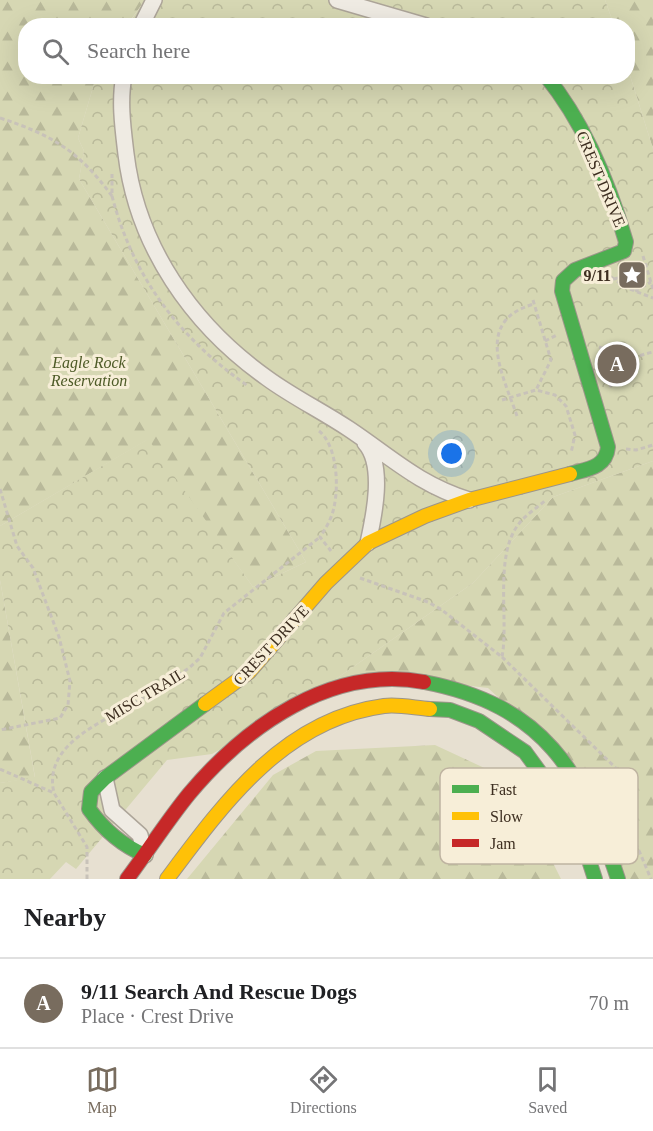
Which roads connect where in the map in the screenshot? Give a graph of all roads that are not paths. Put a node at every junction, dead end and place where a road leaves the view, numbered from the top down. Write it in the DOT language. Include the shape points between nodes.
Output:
graph roads {
  1 [pos="154,0"];
  2 [pos="337,0"];
  3 [pos="145,18"];
  4 [pos="399,18"];
  5 [pos="124,84"];
  6 [pos="551,84"];
  7 [pos="361,438"];
  8 [pos="469,500"];
  9 [pos="368,543"];
  10 [pos="537,768"];
  11 [pos="569,768"];
  12 [pos="105,778"];
  13 [pos="159,862"];
  14 [pos="590,864"];
  15 [pos="613,864"];
  16 [pos="127,879"];
  17 [pos="167,879"];
  18 [pos="595,879"];
  19 [pos="618,879"];
  1 -- 3 [label="street"];
  2 -- 4 [label="street"];
  5 -- 7 [label="street" via="123,129 130,184 150,239 178,292 196,315 264,376"];
  6 -- 8 [label="main road, CREST DRIVE" via="597,164 626,242 624,251 612,259 574,269 563,281 562,291 609,450 599,466"];
  7 -- 8 [label="street" via="424,482"];
  7 -- 9 [label="street" via="369,448 376,482 375,513"];
  8 -- 9 [label="main road, CREST DRIVE"];
  9 -- 12 [label="main road, CREST DRIVE" via="249,672"];
  10 -- 13 [label="main road" via="525,752 479,721 450,710 385,706 331,719 280,749"];
  11 -- 13 [label="main road" via="528,724 494,703 458,689 419,680 368,681 330,688 295,704 252,735 198,784"];
  12 -- 13 [label="street, CREST DRIVE" via="112,810 140,835"];
  13 -- 16 [label="main road"];
  13 -- 17 [label="main road"];
  14 -- 18 [label="main road"];
  15 -- 19 [label="main road"];
}
